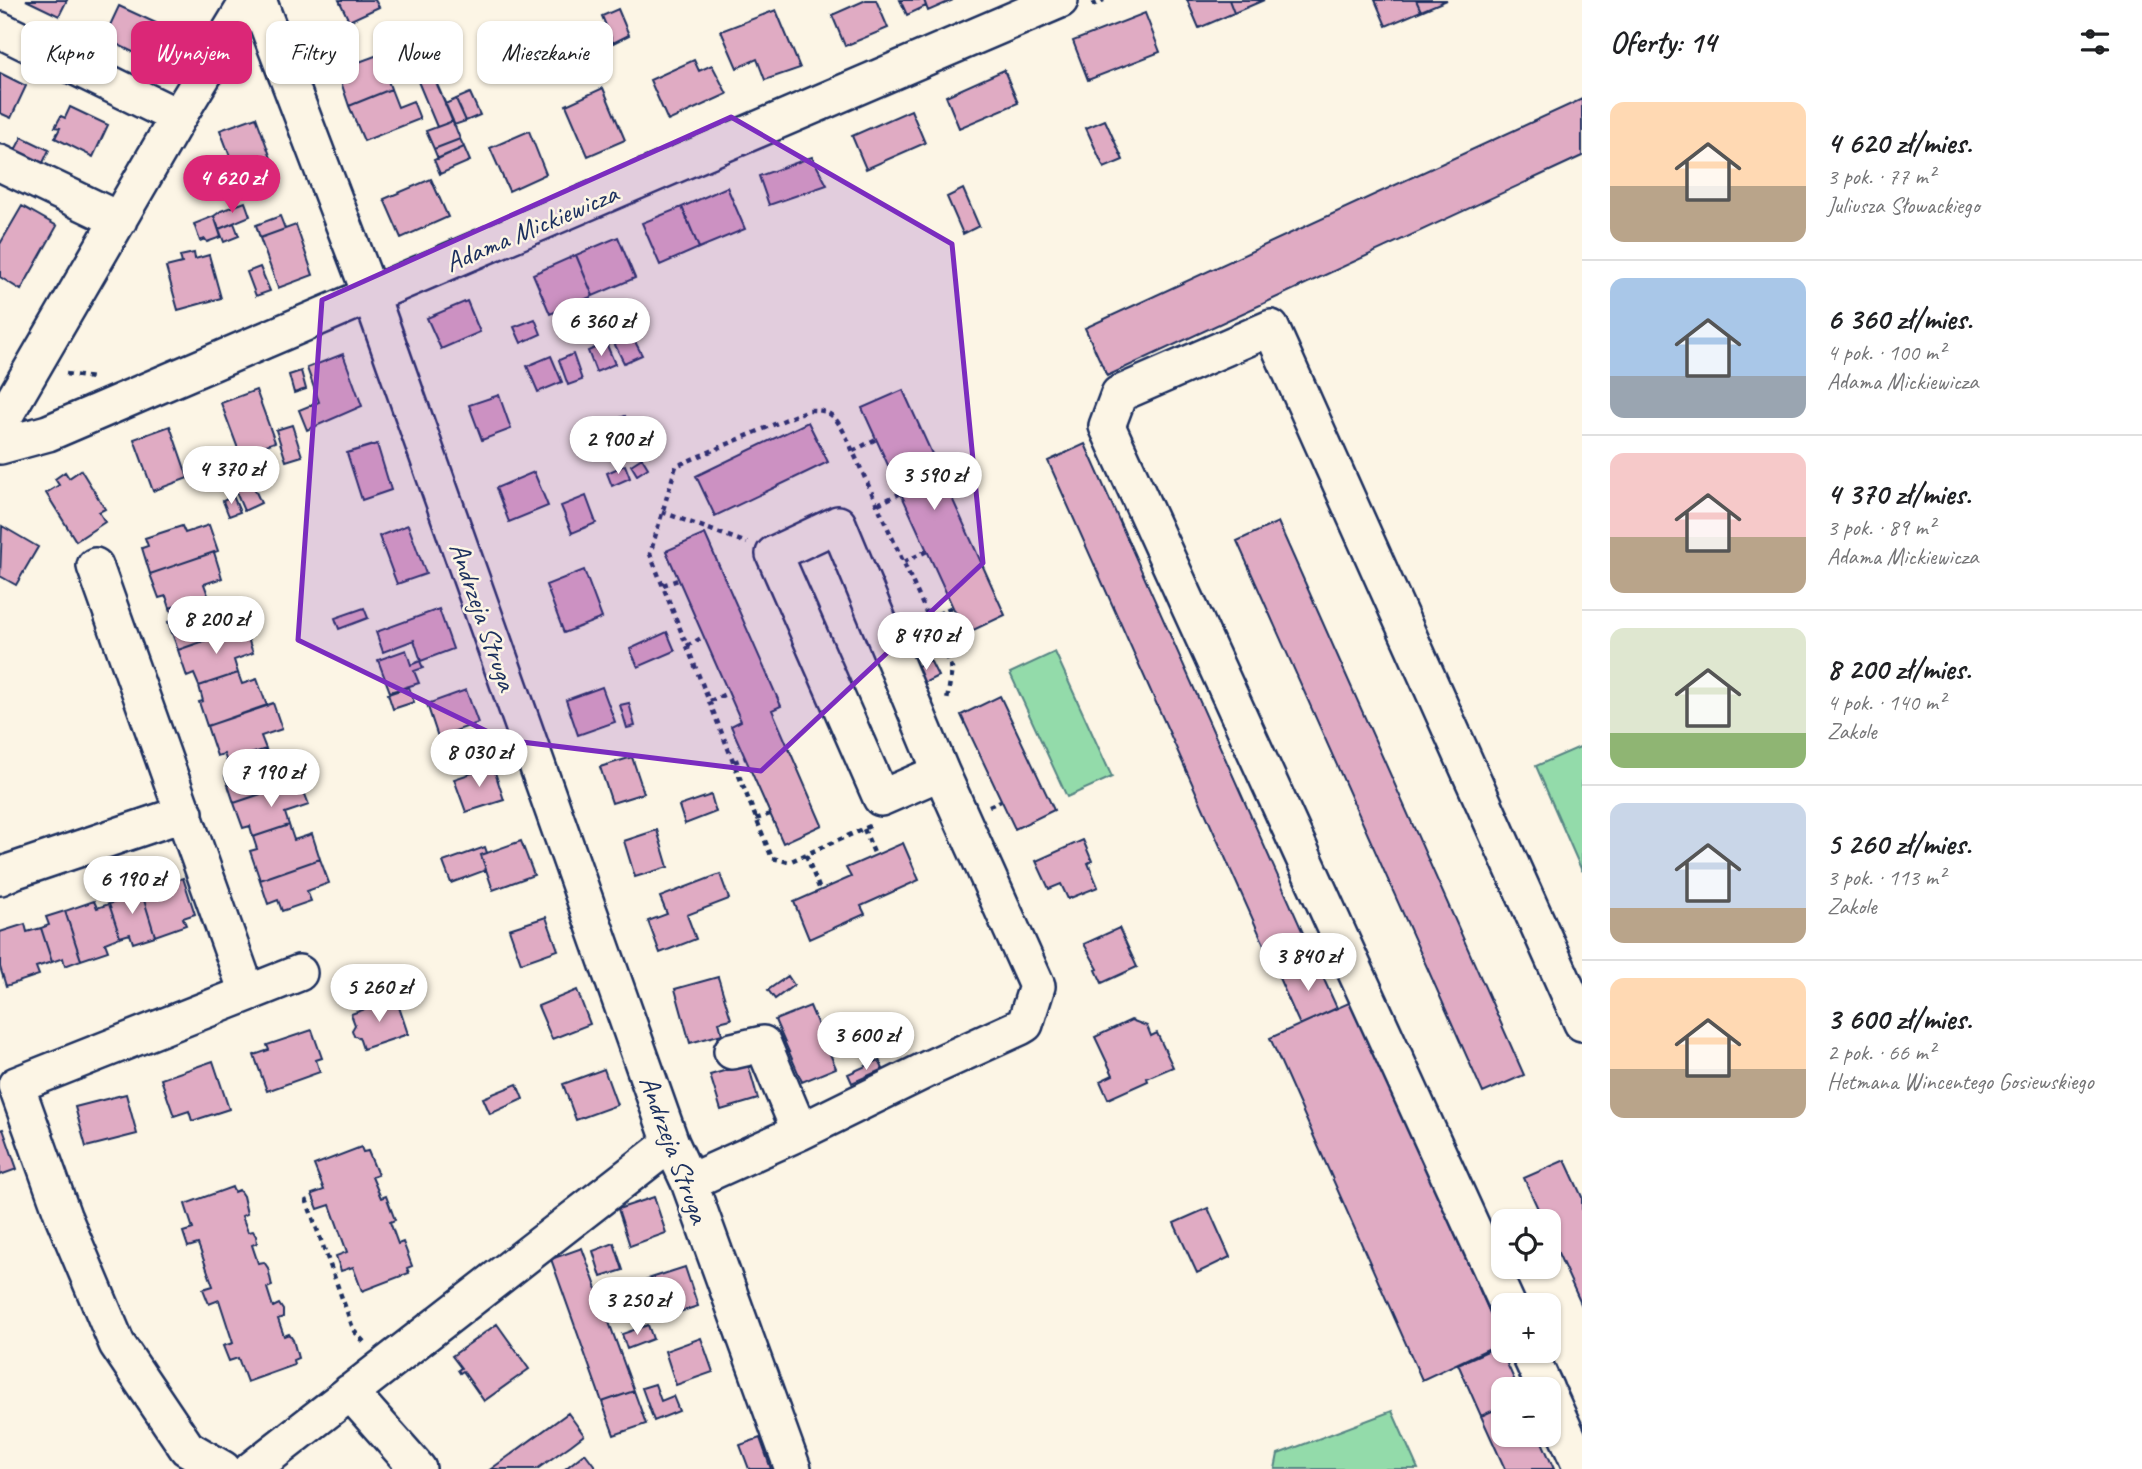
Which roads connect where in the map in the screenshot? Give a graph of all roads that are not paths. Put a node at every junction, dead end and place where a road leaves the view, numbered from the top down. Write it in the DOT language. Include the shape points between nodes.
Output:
graph roads {
  1 [pos="249,0"];
  2 [pos="258,0"];
  3 [pos="1060,0"];
  4 [pos="1016,9"];
  5 [pos="0,30"];
  6 [pos="178,117"];
  7 [pos="0,163"];
  8 [pos="119,220"];
  9 [pos="371,296"];
  10 [pos="0,424"];
  11 [pos="0,446"];
  12 [pos="95,566"];
  13 [pos="941,772"];
  14 [pos="185,813"];
  15 [pos="4,868"];
  16 [pos="299,972"];
  17 [pos="247,992"];
  18 [pos="1582,1023"];
  19 [pos="732,1051"];
  20 [pos="800,1132"];
  21 [pos="671,1143"];
  22 [pos="689,1182"];
  23 [pos="1502,1293"];
  24 [pos="350,1392"];
  25 [pos="1561,1423"];
  26 [pos="223,1469"];
  27 [pos="251,1469"];
  28 [pos="418,1469"];
  29 [pos="793,1469"];
  30 [pos="1582,1469"];
  1 -- 6 [label="street"];
  2 -- 9 [label="street, Andrzeja Struga"];
  3 -- 4 [label="street, Adama Mickiewicza"];
  4 -- 9 [label="street, Adama Mickiewicza"];
  5 -- 6 [label="street"];
  6 -- 8 [label="street"];
  7 -- 8 [label="street"];
  8 -- 10 [label="street"];
  9 -- 11 [label="street, Adama Mickiewicza" via="47,433"];
  9 -- 21 [label="street, Andrzeja Struga"];
  12 -- 14 [label="street"];
  13 -- 13 [label="street" via="881,798 774,554 838,524"];
  13 -- 20 [label="street" via="1037,986 1025,1024"];
  14 -- 15 [label="street"];
  14 -- 17 [label="street"];
  16 -- 17 [label="street"];
  17 -- 26 [label="street" via="16,1085 62,1216 117,1344 187,1448"];
  18 -- 23 [label="street" via="1271,328 1119,394 1107,426"];
  19 -- 20 [label="street" via="763,1044"];
  20 -- 22 [label="street"];
  21 -- 22 [label="street, Andrzeja Struga"];
  21 -- 24 [label="street"];
  22 -- 29 [label="street, Andrzeja Struga"];
  24 -- 27 [label="street"];
  24 -- 28 [label="street"];
  25 -- 30 [label="street"];
}
